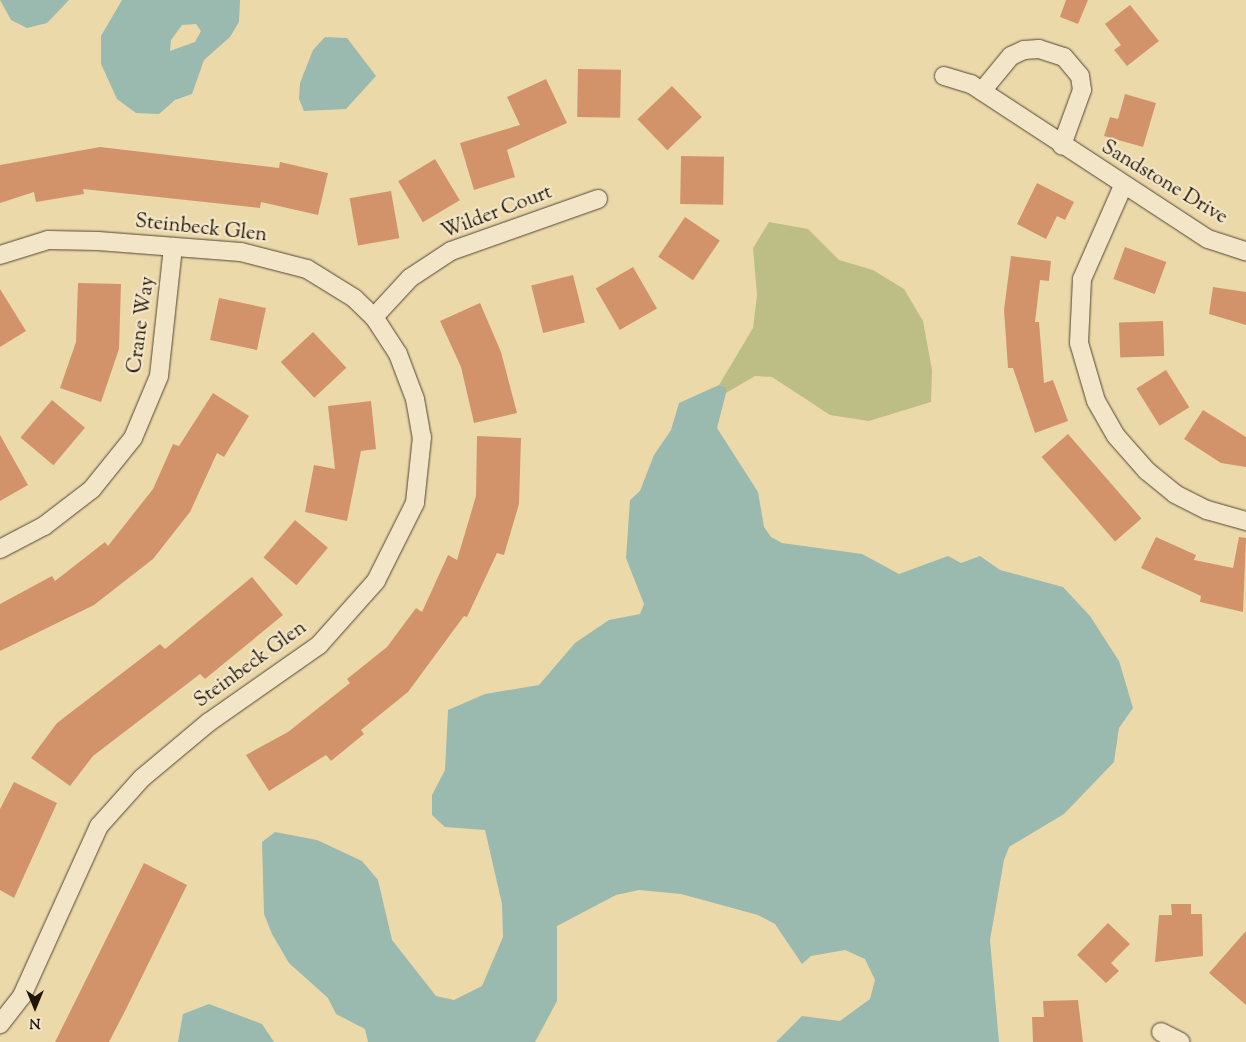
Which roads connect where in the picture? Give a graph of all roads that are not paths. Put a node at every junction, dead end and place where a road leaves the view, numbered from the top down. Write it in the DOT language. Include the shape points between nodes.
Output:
graph roads {
  1 [pos="944,76"];
  2 [pos="982,91"];
  3 [pos="1062,146"];
  4 [pos="1123,186"];
  5 [pos="598,199"];
  6 [pos="173,247"];
  7 [pos="1246,251"];
  8 [pos="0,255"];
  9 [pos="374,317"];
  10 [pos="1246,521"];
  11 [pos="0,549"];
  12 [pos="0,1024"];
  13 [pos="1161,1032"];
  14 [pos="1181,1042"];
  1 -- 2 [label="street, Sandstone Drive"];
  2 -- 3 [label="street, Sandstone Drive"];
  2 -- 3 [label="street" via="1004,62 1024,50 1039,49 1064,57 1080,76 1082,90"];
  3 -- 4 [label="street, Sandstone Drive"];
  4 -- 7 [label="street, Sandstone Drive" via="1208,239"];
  4 -- 10 [label="street" via="1082,279 1079,343 1096,401 1116,436 1146,472 1199,506"];
  5 -- 9 [label="street, Wilder Court" via="451,251 410,278"];
  6 -- 8 [label="street, Steinbeck Glen" via="48,240"];
  6 -- 9 [label="street, Steinbeck Glen" via="281,259 331,283"];
  6 -- 11 [label="street, Crane Way" via="159,376 133,438 92,489 44,526"];
  9 -- 12 [label="street, Steinbeck Glen" via="398,354 415,399 422,437 415,503 405,530 376,581 319,645 209,722 142,778 99,826 22,996"];
  13 -- 14 [label="street"];
}
